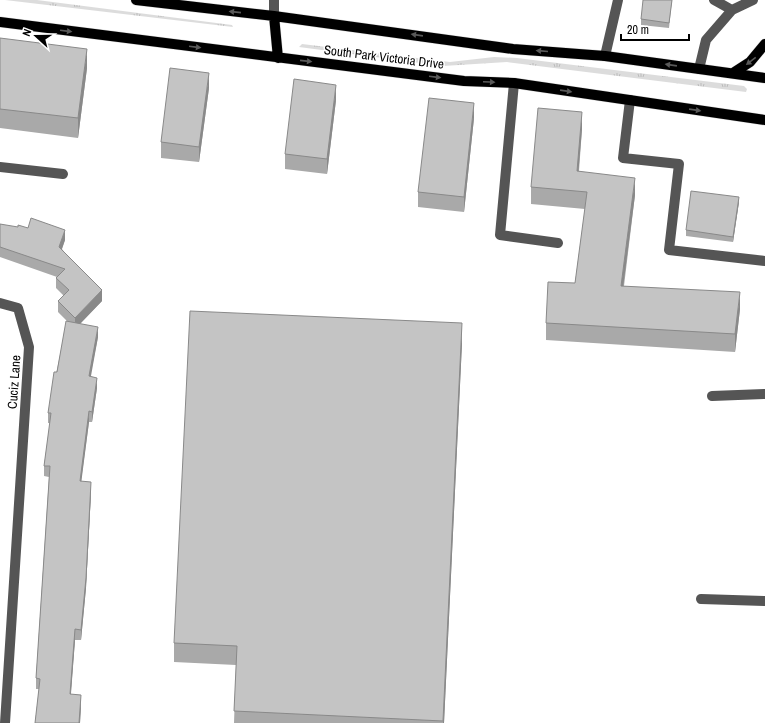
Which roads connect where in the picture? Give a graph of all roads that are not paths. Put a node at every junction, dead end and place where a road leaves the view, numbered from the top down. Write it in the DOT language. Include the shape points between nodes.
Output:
graph roads {
  1 [pos="136,0"];
  2 [pos="274,0"];
  3 [pos="618,0"];
  4 [pos="714,0"];
  5 [pos="753,0"];
  6 [pos="732,10"];
  7 [pos="274,16"];
  8 [pos="0,22"];
  9 [pos="765,44"];
  10 [pos="605,56"];
  11 [pos="278,58"];
  12 [pos="699,69"];
  13 [pos="733,73"];
  14 [pos="765,78"];
  15 [pos="514,83"];
  16 [pos="630,100"];
  17 [pos="765,120"];
  18 [pos="0,167"];
  19 [pos="63,174"];
  20 [pos="558,243"];
  21 [pos="765,261"];
  22 [pos="0,303"];
  23 [pos="765,394"];
  24 [pos="712,396"];
  25 [pos="702,599"];
  26 [pos="765,601"];
  27 [pos="4,678"];
  28 [pos="5,723"];
  7 -- 1 [label="main road, South Park Victoria Drive, one-way"];
  2 -- 7 [label="street"];
  3 -- 10 [label="street"];
  4 -- 6 [label="street"];
  5 -- 6 [label="street"];
  6 -- 12 [label="street" via="706,40"];
  10 -- 7 [label="main road, South Park Victoria Drive, one-way" via="513,49"];
  7 -- 11 [label="main road"];
  8 -- 11 [label="main road, South Park Victoria Drive, one-way"];
  9 -- 13 [label="main road, one-way" via="750,62"];
  12 -- 10 [label="main road, South Park Victoria Drive, one-way"];
  11 -- 15 [label="main road, South Park Victoria Drive, one-way" via="464,81"];
  12 -- 13 [label="main road, South Park Victoria Drive"];
  13 -- 14 [label="main road, South Park Victoria Drive"];
  15 -- 16 [label="main road, South Park Victoria Drive, one-way"];
  15 -- 20 [label="street" via="500,235"];
  16 -- 17 [label="main road, South Park Victoria Drive, one-way"];
  16 -- 21 [label="street" via="623,158 679,164 669,250"];
  18 -- 19 [label="street"];
  22 -- 27 [label="street, Cuciz Lane" via="18,308 29,347"];
  23 -- 24 [label="street"];
  25 -- 26 [label="street"];
  27 -- 28 [label="street, Cuciz Lane"];
}
